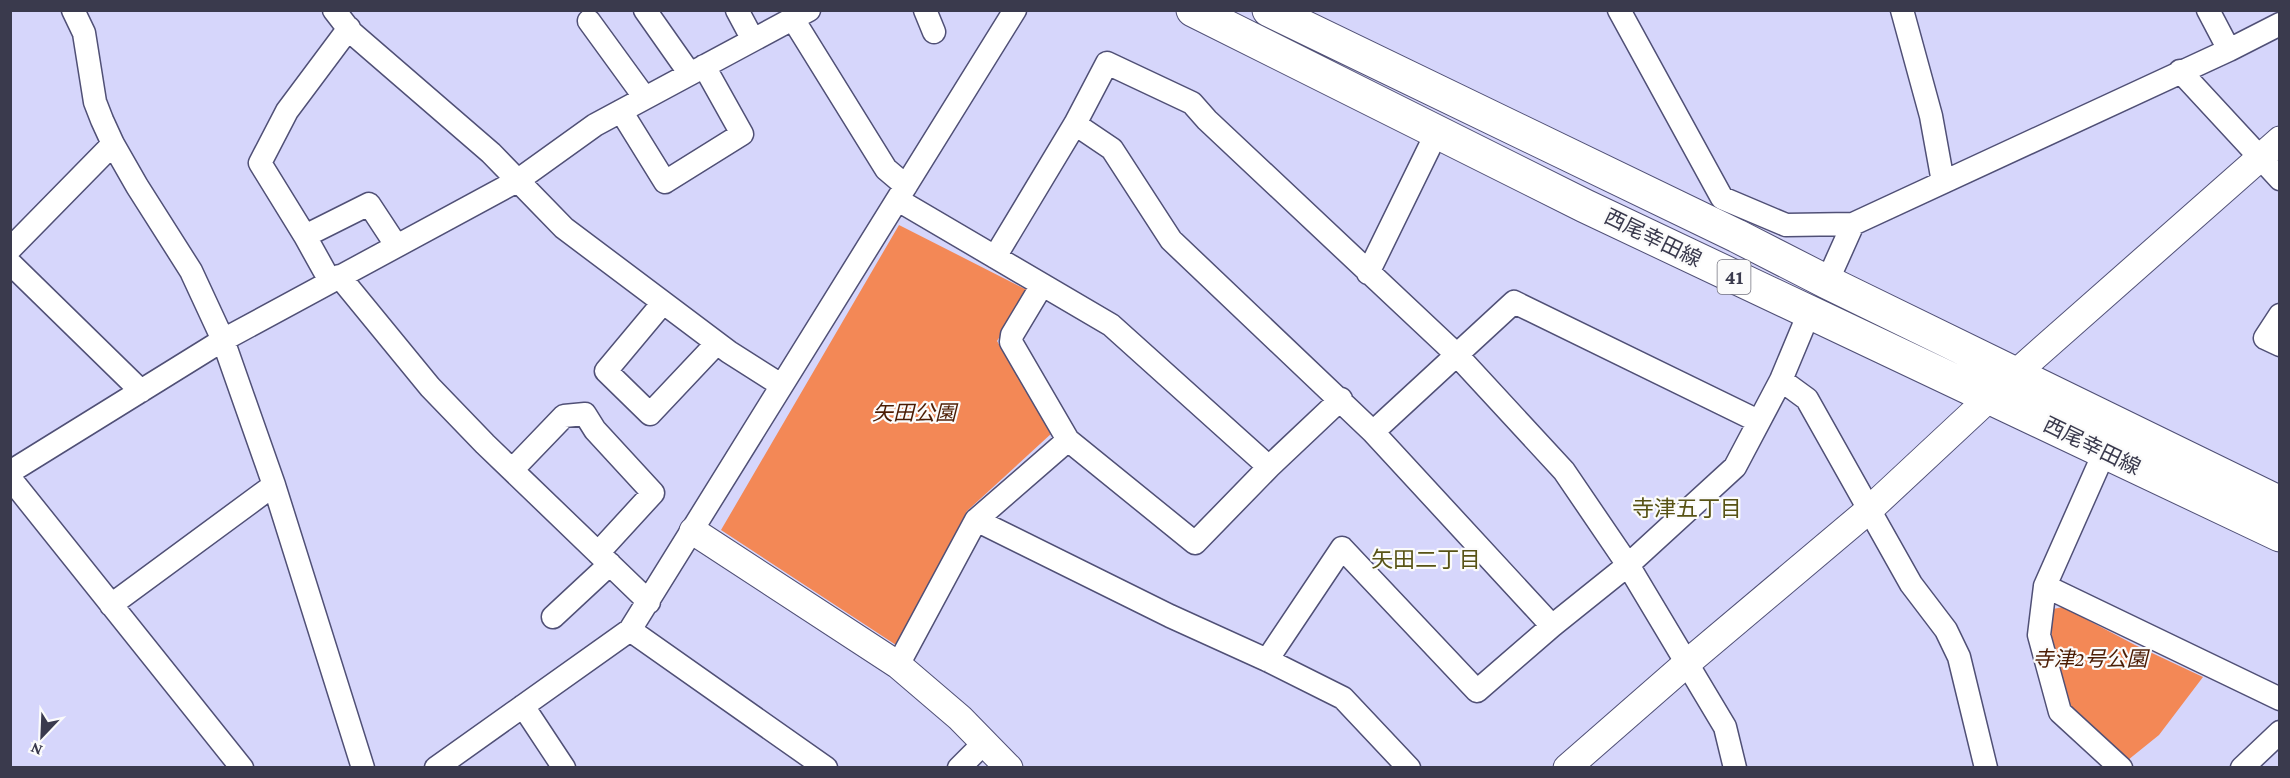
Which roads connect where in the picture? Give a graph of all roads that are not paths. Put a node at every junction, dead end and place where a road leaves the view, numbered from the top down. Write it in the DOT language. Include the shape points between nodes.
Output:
graph roads {
  1 [pos="73,10"];
  2 [pos="334,10"];
  3 [pos="645,10"];
  4 [pos="736,10"];
  5 [pos="925,10"];
  6 [pos="1015,10"];
  7 [pos="1193,10"];
  8 [pos="1269,10"];
  9 [pos="1619,10"];
  10 [pos="1902,10"];
  11 [pos="2208,10"];
  12 [pos="801,15"];
  13 [pos="589,21"];
  14 [pos="2280,24"];
  15 [pos="350,28"];
  16 [pos="934,32"];
  17 [pos="753,40"];
  18 [pos="2229,50"];
  19 [pos="697,70"];
  20 [pos="2180,71"];
  21 [pos="645,98"];
  22 [pos="621,111"];
  23 [pos="1075,124"];
  24 [pos="1437,132"];
  25 [pos="2280,140"];
  26 [pos="112,144"];
  27 [pos="2259,158"];
  28 [pos="2280,179"];
  29 [pos="517,181"];
  30 [pos="1942,182"];
  31 [pos="902,193"];
  32 [pos="1853,224"];
  33 [pos="305,236"];
  34 [pos="396,245"];
  35 [pos="10,249"];
  36 [pos="995,257"];
  37 [pos="10,263"];
  38 [pos="1368,273"];
  39 [pos="334,278"];
  40 [pos="1827,282"];
  41 [pos="1042,285"];
  42 [pos="662,304"];
  43 [pos="1809,313"];
  44 [pos="2280,315"];
  45 [pos="223,340"];
  46 [pos="717,343"];
  47 [pos="2280,345"];
  48 [pos="1456,354"];
  49 [pos="2016,373"];
  50 [pos="1781,380"];
  51 [pos="781,385"];
  52 [pos="141,391"];
  53 [pos="1989,398"];
  54 [pos="1341,399"];
  55 [pos="1758,421"];
  56 [pos="1373,432"];
  57 [pos="1068,440"];
  58 [pos="2104,453"];
  59 [pos="1269,467"];
  60 [pos="512,470"];
  61 [pos="10,472"];
  62 [pos="10,478"];
  63 [pos="274,485"];
  64 [pos="2280,503"];
  65 [pos="1870,509"];
  66 [pos="976,519"];
  67 [pos="693,531"];
  68 [pos="2280,535"];
  69 [pos="604,558"];
  70 [pos="1628,565"];
  71 [pos="2044,586"];
  72 [pos="649,602"];
  73 [pos="111,605"];
  74 [pos="553,617"];
  75 [pos="1552,626"];
  76 [pos="630,630"];
  77 [pos="1267,660"];
  78 [pos="1686,664"];
  79 [pos="898,665"];
  80 [pos="2280,699"];
  81 [pos="524,706"];
  82 [pos="2280,732"];
  83 [pos="985,742"];
  84 [pos="821,766"];
  85 [pos="2244,767"];
  86 [pos="242,768"];
  87 [pos="363,768"];
  88 [pos="436,768"];
  89 [pos="564,768"];
  90 [pos="959,768"];
  91 [pos="1009,768"];
  92 [pos="1409,768"];
  93 [pos="1567,768"];
  94 [pos="1735,768"];
  95 [pos="1986,768"];
  96 [pos="2121,768"];
  1 -- 26 [label="street" via="84,33 95,102"];
  2 -- 15 [label="street"];
  3 -- 19 [label="street"];
  4 -- 17 [label="street"];
  5 -- 16 [label="street"];
  6 -- 31 [label="street"];
  7 -- 24 [label="main road, 西尾幸田線 / 41"];
  8 -- 40 [label="main road, 西尾幸田線 / 41"];
  9 -- 32 [label="street" via="1722,198 1786,225"];
  10 -- 30 [label="street" via="1931,116"];
  11 -- 18 [label="street"];
  12 -- 17 [label="street"];
  12 -- 31 [label="street"];
  13 -- 21 [label="street"];
  14 -- 18 [label="street"];
  15 -- 29 [label="street" via="491,153"];
  15 -- 33 [label="street" via="287,111 260,163"];
  17 -- 19 [label="street"];
  18 -- 20 [label="street"];
  19 -- 21 [label="street"];
  19 -- 22 [label="street" via="742,134 665,182"];
  20 -- 27 [label="street"];
  20 -- 30 [label="street"];
  21 -- 22 [label="street"];
  22 -- 29 [label="street"];
  23 -- 36 [label="street"];
  23 -- 38 [label="street" via="1107,63 1192,103"];
  23 -- 54 [label="street" via="1112,150 1171,240"];
  24 -- 38 [label="street"];
  24 -- 43 [label="main road, 西尾幸田線 / 41"];
  25 -- 27 [label="street"];
  26 -- 35 [label="street"];
  26 -- 45 [label="street" via="191,271"];
  27 -- 28 [label="street"];
  27 -- 49 [label="street"];
  29 -- 34 [label="street"];
  29 -- 42 [label="street" via="564,228"];
  30 -- 32 [label="street"];
  31 -- 36 [label="street"];
  31 -- 51 [label="street"];
  32 -- 40 [label="street"];
  33 -- 34 [label="street" via="369,204"];
  33 -- 39 [label="street"];
  34 -- 39 [label="street"];
  36 -- 41 [label="street"];
  37 -- 52 [label="street"];
  38 -- 48 [label="street"];
  39 -- 45 [label="street"];
  39 -- 60 [label="street" via="430,387"];
  40 -- 49 [label="main road, 西尾幸田線 / 41"];
  41 -- 57 [label="street" via="1011,342"];
  41 -- 59 [label="street" via="1111,325"];
  42 -- 46 [label="street"];
  42 -- 46 [label="street" via="606,371 650,414"];
  43 -- 50 [label="street"];
  43 -- 53 [label="main road, 西尾幸田線 / 41"];
  44 -- 47 [label="street" via="2265,338"];
  45 -- 52 [label="street"];
  45 -- 63 [label="street"];
  46 -- 51 [label="street"];
  48 -- 55 [label="street" via="1514,302"];
  48 -- 56 [label="street"];
  48 -- 70 [label="street" via="1564,471"];
  49 -- 53 [label="street"];
  49 -- 64 [label="main road, 西尾幸田線 / 41"];
  50 -- 55 [label="street"];
  50 -- 65 [label="street" via="1807,399"];
  51 -- 67 [label="street"];
  52 -- 61 [label="street"];
  53 -- 58 [label="main road, 西尾幸田線 / 41"];
  53 -- 65 [label="street"];
  54 -- 56 [label="street"];
  54 -- 59 [label="street"];
  55 -- 70 [label="street" via="1735,467"];
  56 -- 75 [label="street"];
  57 -- 59 [label="street" via="1195,543"];
  57 -- 66 [label="street"];
  58 -- 68 [label="main road, 西尾幸田線 / 41"];
  58 -- 71 [label="street"];
  60 -- 69 [label="street"];
  60 -- 69 [label="street" via="564,416 585,414 653,493"];
  62 -- 73 [label="street"];
  63 -- 73 [label="street"];
  63 -- 87 [label="street"];
  65 -- 78 [label="street"];
  65 -- 95 [label="street" via="1911,584 1955,648"];
  66 -- 77 [label="street"];
  66 -- 79 [label="street"];
  67 -- 72 [label="street"];
  67 -- 79 [label="street"];
  69 -- 72 [label="street"];
  69 -- 74 [label="street"];
  70 -- 75 [label="street"];
  70 -- 78 [label="street"];
  71 -- 80 [label="street"];
  71 -- 96 [label="street" via="2039,635 2060,712"];
  72 -- 76 [label="street"];
  73 -- 86 [label="street"];
  75 -- 77 [label="street" via="1477,692 1342,548"];
  76 -- 81 [label="street"];
  76 -- 84 [label="street"];
  77 -- 92 [label="street" via="1343,698"];
  78 -- 93 [label="street"];
  78 -- 94 [label="street" via="1725,727"];
  79 -- 83 [label="street"];
  81 -- 88 [label="street"];
  81 -- 89 [label="street"];
  82 -- 85 [label="street"];
  83 -- 90 [label="street"];
  83 -- 91 [label="street"];
}
